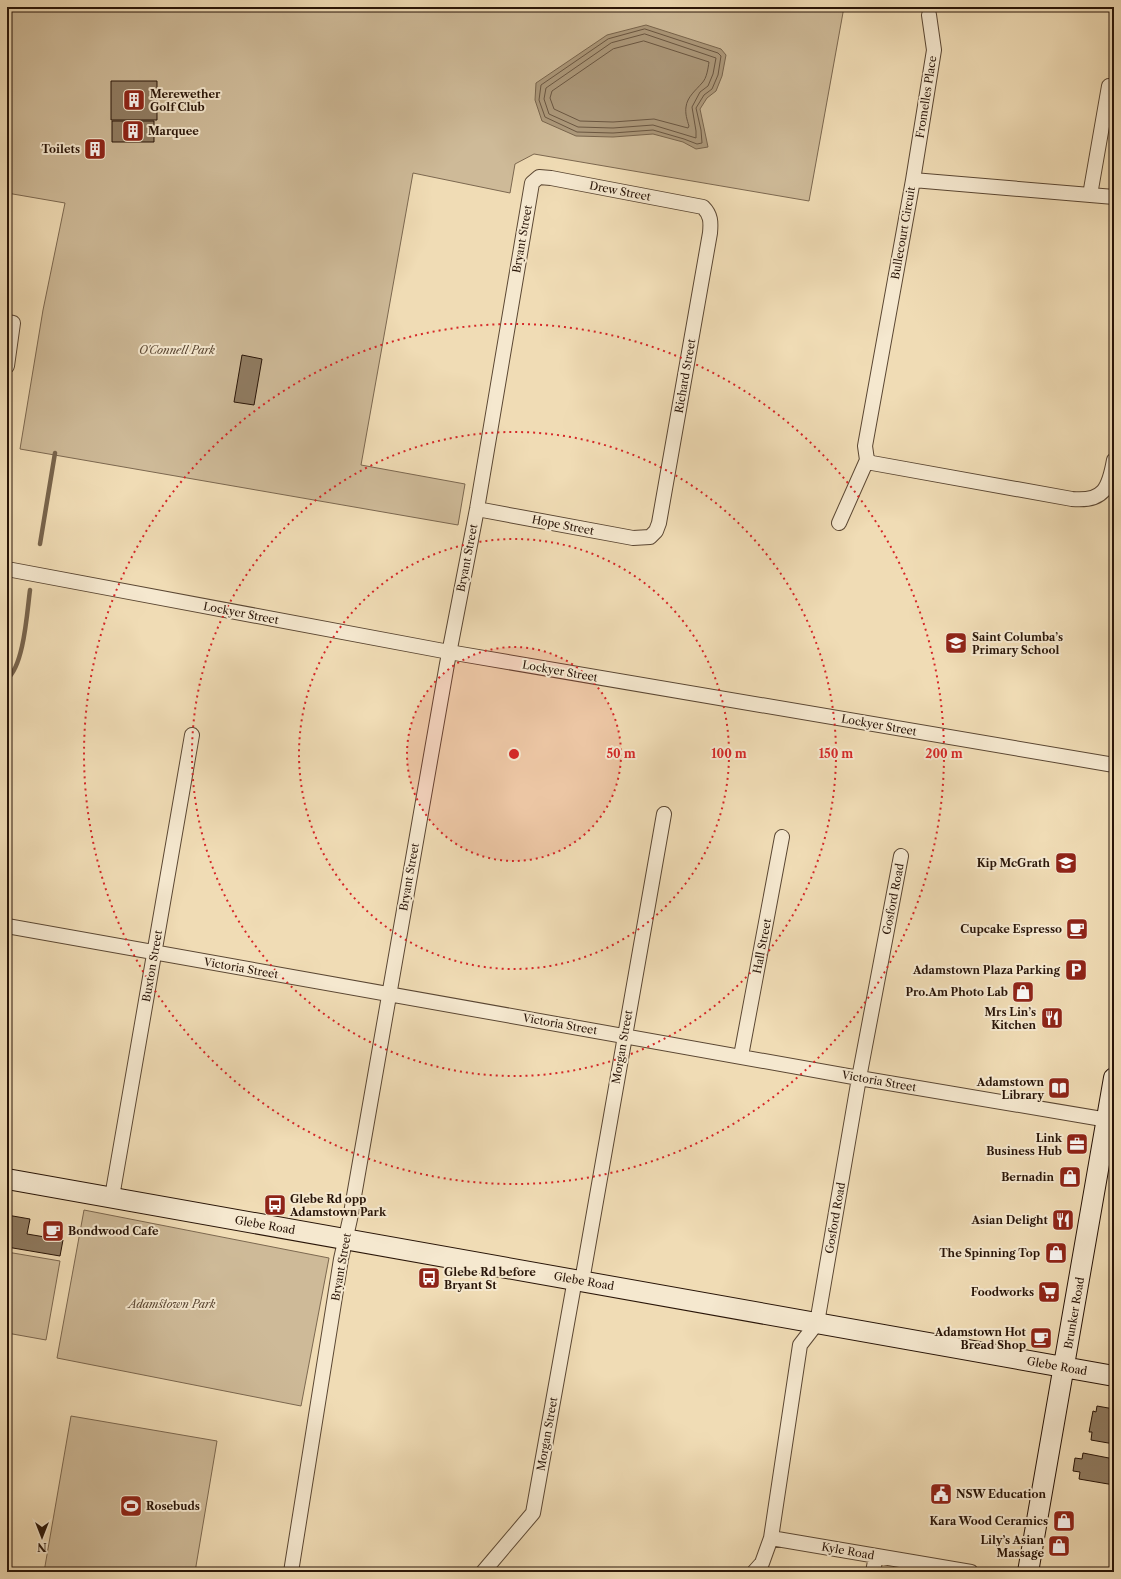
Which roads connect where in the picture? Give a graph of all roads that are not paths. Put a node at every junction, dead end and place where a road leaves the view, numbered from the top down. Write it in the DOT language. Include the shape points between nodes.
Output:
graph roads {
  1 [pos="929,14"];
  2 [pos="1109,86"];
  3 [pos="913,180"];
  4 [pos="532,183"];
  5 [pos="1090,195"];
  6 [pos="1114,197"];
  7 [pos="708,212"];
  8 [pos="10,323"];
  9 [pos="7,366"];
  10 [pos="867,460"];
  11 [pos="1114,460"];
  12 [pos="476,508"];
  13 [pos="839,523"];
  14 [pos="650,537"];
  15 [pos="7,569"];
  16 [pos="449,652"];
  17 [pos="192,735"];
  18 [pos="1114,765"];
  19 [pos="664,814"];
  20 [pos="782,837"];
  21 [pos="901,856"];
  22 [pos="7,926"];
  23 [pos="155,952"];
  24 [pos="389,994"];
  25 [pos="624,1036"];
  26 [pos="741,1056"];
  27 [pos="859,1078"];
  28 [pos="1114,1078"];
  29 [pos="1110,1120"];
  30 [pos="7,1179"];
  31 [pos="112,1197"];
  32 [pos="345,1239"];
  33 [pos="578,1280"];
  34 [pos="817,1323"];
  35 [pos="1065,1368"];
  36 [pos="1114,1376"];
  37 [pos="771,1538"];
  38 [pos="876,1556"];
  39 [pos="290,1572"];
  40 [pos="483,1572"];
  41 [pos="754,1572"];
  42 [pos="873,1572"];
  43 [pos="972,1572"];
  44 [pos="1028,1572"];
  1 -- 3 [label="street, Fromelles Place" via="934,50"];
  2 -- 5 [label="street"];
  3 -- 5 [label="street, Bullecourt Circuit"];
  3 -- 10 [label="street, Bullecourt Circuit" via="865,446"];
  4 -- 7 [label="street, Drew Street" via="539,177 551,178 696,205"];
  4 -- 12 [label="street, Bryant Street"];
  5 -- 6 [label="street, Bullecourt Circuit"];
  7 -- 14 [label="street, Richard Street" via="711,222 710,233 658,523 656,531"];
  8 -- 9 [label="street"];
  10 -- 11 [label="street" via="872,463 1084,500 1104,492 1111,478"];
  10 -- 13 [label="street, Bullecourt Circuit"];
  12 -- 14 [label="street, Hope Street" via="633,538"];
  12 -- 16 [label="street, Bryant Street"];
  15 -- 16 [label="street, Lockyer Street"];
  16 -- 18 [label="street, Lockyer Street"];
  16 -- 24 [label="street, Bryant Street"];
  17 -- 23 [label="street, Buxton Street"];
  19 -- 25 [label="street, Morgan Street"];
  20 -- 26 [label="street, Hall Street"];
  21 -- 27 [label="street, Gosford Road"];
  22 -- 23 [label="street, Victoria Street"];
  23 -- 24 [label="street, Victoria Street"];
  23 -- 31 [label="street, Buxton Street"];
  24 -- 25 [label="street, Victoria Street"];
  24 -- 32 [label="street, Bryant Street"];
  25 -- 26 [label="street, Victoria Street"];
  25 -- 33 [label="street, Morgan Street"];
  26 -- 27 [label="street, Victoria Street"];
  27 -- 29 [label="street, Victoria Street"];
  27 -- 34 [label="street, Gosford Road"];
  28 -- 29 [label="main road, Brunker Road"];
  29 -- 35 [label="main road, Brunker Road"];
  30 -- 31 [label="main road, Glebe Road"];
  31 -- 32 [label="main road, Glebe Road"];
  32 -- 33 [label="main road, Glebe Road"];
  32 -- 39 [label="street, Bryant Street"];
  33 -- 34 [label="main road, Glebe Road"];
  33 -- 40 [label="street, Morgan Street" via="533,1513"];
  34 -- 35 [label="main road, Glebe Road"];
  34 -- 37 [label="street, Gosford Road" via="800,1345"];
  35 -- 36 [label="main road, Glebe Road"];
  35 -- 44 [label="main road, Brunker Road"];
  37 -- 38 [label="street, Kyle Road"];
  37 -- 41 [label="street, Gosford Road" via="762,1563"];
  38 -- 42 [label="street"];
  38 -- 43 [label="street, Kyle Road"];
}
